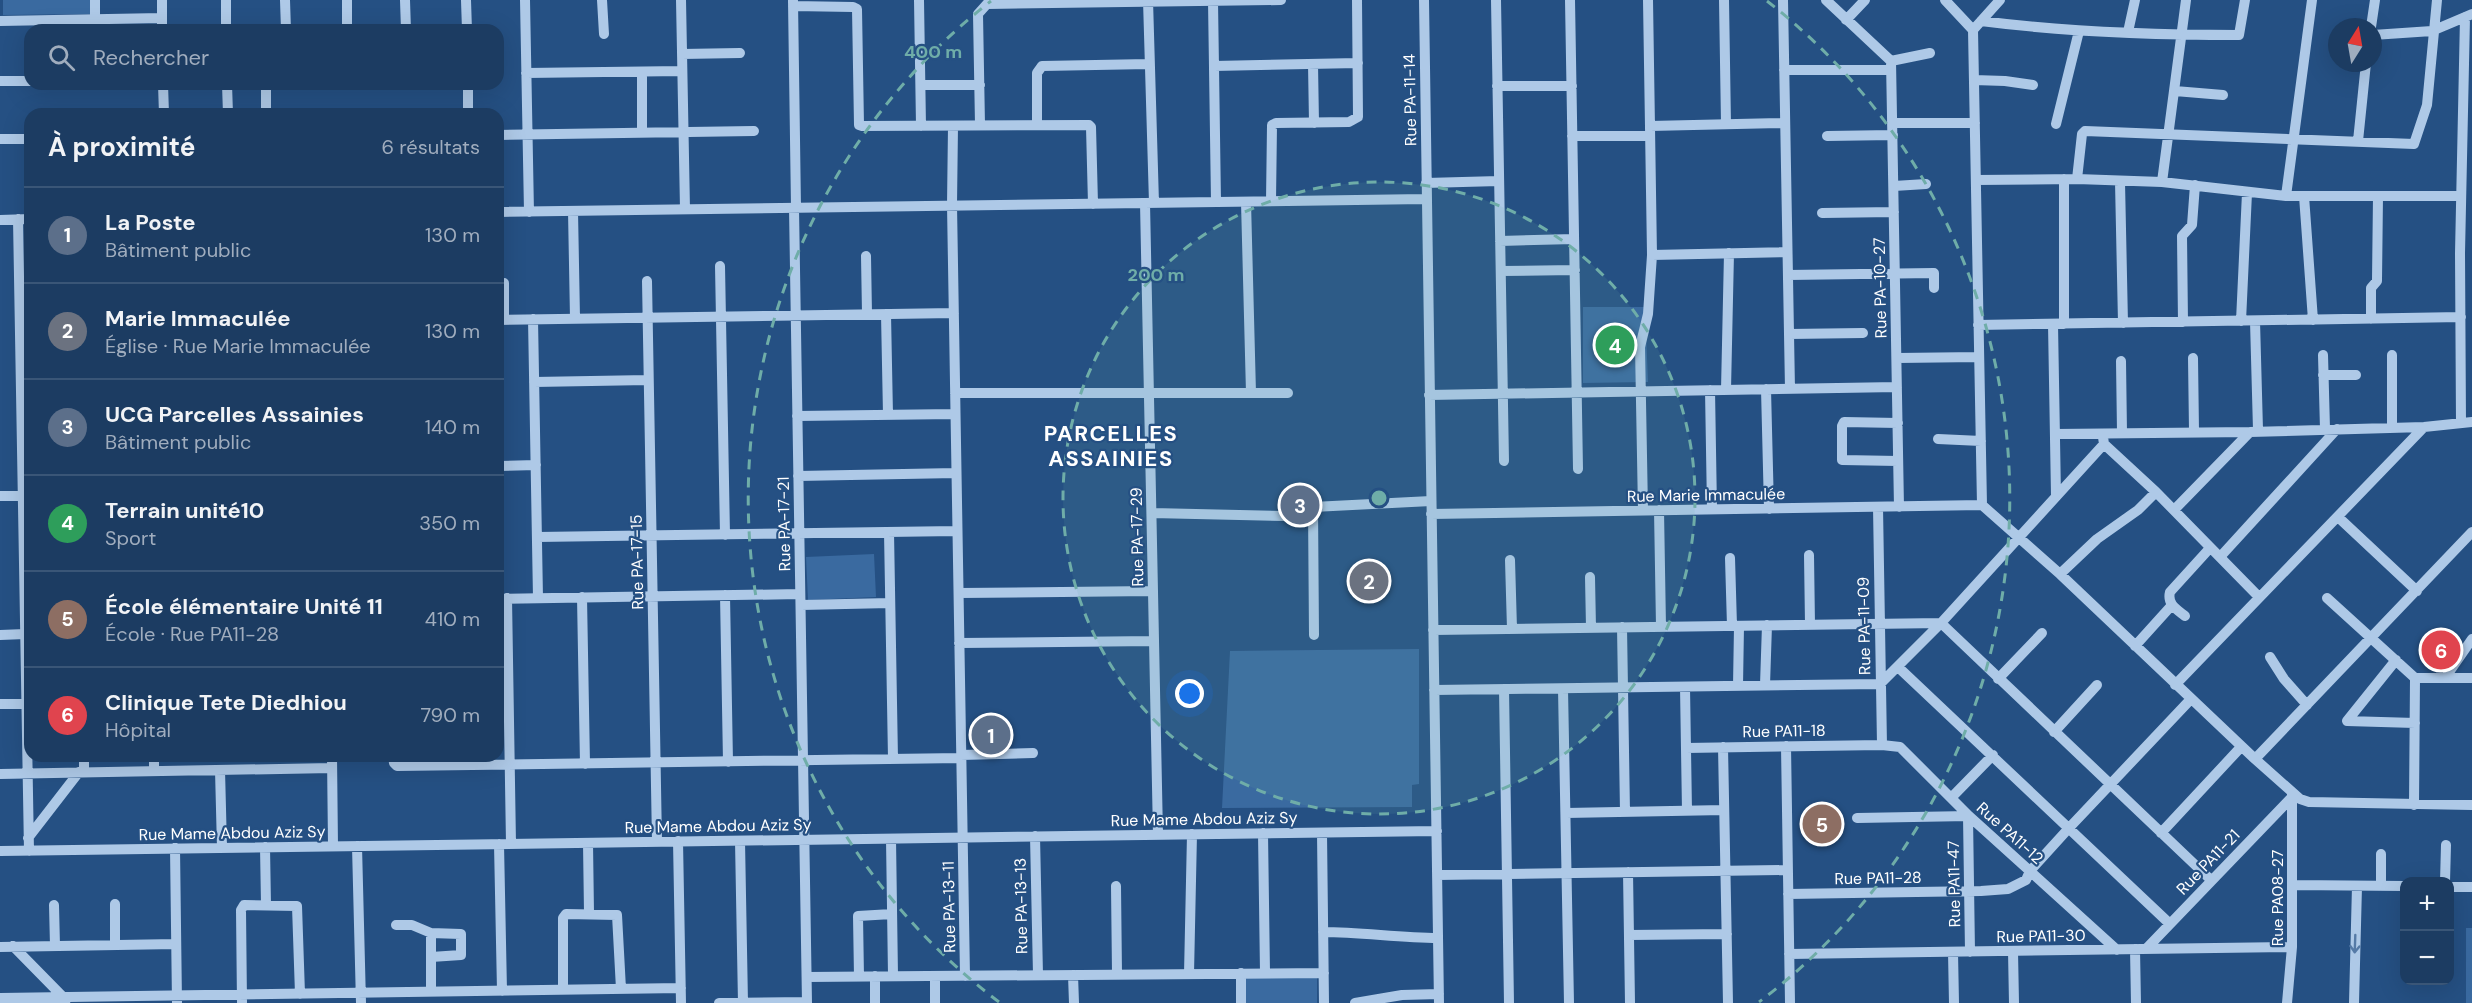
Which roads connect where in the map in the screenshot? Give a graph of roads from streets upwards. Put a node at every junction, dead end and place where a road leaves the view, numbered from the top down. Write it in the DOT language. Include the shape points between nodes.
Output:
graph roads {
  1 [pos="95,0"];
  2 [pos="162,0"];
  3 [pos="226,0"];
  4 [pos="285,0"];
  5 [pos="347,0"];
  6 [pos="405,0"];
  7 [pos="466,0"];
  8 [pos="525,0"];
  9 [pos="602,0"];
  10 [pos="681,0"];
  11 [pos="919,0"];
  12 [pos="1281,0"];
  13 [pos="1357,0"];
  14 [pos="1424,0"];
  15 [pos="1496,0"];
  16 [pos="1570,0"];
  17 [pos="1648,0"];
  18 [pos="1724,0"];
  19 [pos="1783,0"];
  20 [pos="1826,0"];
  21 [pos="1865,0"];
  22 [pos="1945,0"];
  23 [pos="2000,0"];
  24 [pos="2135,0"];
  25 [pos="2186,0"];
  26 [pos="2245,0"];
  27 [pos="2312,0"];
  28 [pos="2374,0"];
  29 [pos="2436,0"];
  30 [pos="1088,1"];
  31 [pos="1148,1"];
  32 [pos="1213,1"];
  33 [pos="793,3"];
  34 [pos="0,12"];
  35 [pos="2469,16"];
  36 [pos="162,18"];
  37 [pos="2372,18"];
  38 [pos="95,19"];
  39 [pos="1846,20"];
  40 [pos="0,21"];
  41 [pos="1981,21"];
  42 [pos="162,24"];
  43 [pos="226,24"];
  44 [pos="285,24"];
  45 [pos="347,24"];
  46 [pos="406,24"];
  47 [pos="467,24"];
  48 [pos="1973,30"];
  49 [pos="2079,30"];
  50 [pos="2432,31"];
  51 [pos="2128,32"];
  52 [pos="604,34"];
  53 [pos="2382,34"];
  54 [pos="2180,35"];
  55 [pos="2469,43"];
  56 [pos="740,53"];
  57 [pos="1930,53"];
  58 [pos="682,54"];
  59 [pos="1358,63"];
  60 [pos="1149,64"];
  61 [pos="1313,64"];
  62 [pos="1214,66"];
  63 [pos="1891,66"];
  64 [pos="1784,70"];
  65 [pos="682,71"];
  66 [pos="642,72"];
  67 [pos="2365,72"];
  68 [pos="526,73"];
  69 [pos="1974,80"];
  70 [pos="0,81"];
  71 [pos="24,81"];
  72 [pos="921,85"];
  73 [pos="980,85"];
  74 [pos="2033,85"];
  75 [pos="1497,86"];
  76 [pos="1572,86"];
  77 [pos="163,90"];
  78 [pos="227,90"];
  79 [pos="266,90"];
  80 [pos="468,90"];
  81 [pos="2175,91"];
  82 [pos="2223,95"];
  83 [pos="164,108"];
  84 [pos="228,108"];
  85 [pos="266,108"];
  86 [pos="468,108"];
  87 [pos="1314,123"];
  88 [pos="1785,123"];
  89 [pos="1892,123"];
  90 [pos="1975,123"];
  91 [pos="1726,124"];
  92 [pos="2056,124"];
  93 [pos="980,125"];
  94 [pos="1037,125"];
  95 [pos="921,126"];
  96 [pos="953,126"];
  97 [pos="754,131"];
  98 [pos="1650,131"];
  99 [pos="683,132"];
  100 [pos="642,133"];
  101 [pos="2169,134"];
  102 [pos="504,135"];
  103 [pos="528,135"];
  104 [pos="1893,135"];
  105 [pos="1572,136"];
  106 [pos="1827,136"];
  107 [pos="0,139"];
  108 [pos="24,139"];
  109 [pos="2294,140"];
  110 [pos="2358,141"];
  111 [pos="2064,179"];
  112 [pos="2077,179"];
  113 [pos="1976,180"];
  114 [pos="1499,181"];
  115 [pos="2120,182"];
  116 [pos="2162,182"];
  117 [pos="1426,183"];
  118 [pos="1926,184"];
  119 [pos="2195,185"];
  120 [pos="1894,186"];
  121 [pos="2247,193"];
  122 [pos="2286,196"];
  123 [pos="2304,196"];
  124 [pos="2378,196"];
  125 [pos="2461,196"];
  126 [pos="1425,199"];
  127 [pos="1271,201"];
  128 [pos="1216,202"];
  129 [pos="1246,202"];
  130 [pos="1150,203"];
  131 [pos="1093,204"];
  132 [pos="952,205"];
  133 [pos="795,208"];
  134 [pos="684,209"];
  135 [pos="573,211"];
  136 [pos="504,212"];
  137 [pos="529,212"];
  138 [pos="1894,212"];
  139 [pos="1822,213"];
  140 [pos="18,219"];
  141 [pos="24,219"];
  142 [pos="0,220"];
  143 [pos="1574,238"];
  144 [pos="1500,241"];
  145 [pos="1787,252"];
  146 [pos="2460,253"];
  147 [pos="2472,253"];
  148 [pos="1729,254"];
  149 [pos="1652,255"];
  150 [pos="866,256"];
  151 [pos="720,266"];
  152 [pos="1575,270"];
  153 [pos="1501,271"];
  154 [pos="1895,273"];
  155 [pos="1788,275"];
  156 [pos="647,281"];
  157 [pos="1934,288"];
  158 [pos="24,294"];
  159 [pos="954,313"];
  160 [pos="867,314"];
  161 [pos="886,314"];
  162 [pos="795,315"];
  163 [pos="721,316"];
  164 [pos="647,317"];
  165 [pos="2461,317"];
  166 [pos="575,318"];
  167 [pos="533,319"];
  168 [pos="2371,319"];
  169 [pos="504,320"];
  170 [pos="2313,320"];
  171 [pos="2241,321"];
  172 [pos="2255,321"];
  173 [pos="2183,322"];
  174 [pos="2123,323"];
  175 [pos="2059,324"];
  176 [pos="1978,326"];
  177 [pos="1863,333"];
  178 [pos="1789,334"];
  179 [pos="2323,354"];
  180 [pos="2392,355"];
  181 [pos="1979,357"];
  182 [pos="1897,358"];
  183 [pos="2193,358"];
  184 [pos="2121,362"];
  185 [pos="2323,375"];
  186 [pos="2356,375"];
  187 [pos="648,380"];
  188 [pos="534,382"];
  189 [pos="2467,383"];
  190 [pos="1897,387"];
  191 [pos="1766,389"];
  192 [pos="1790,389"];
  193 [pos="1710,390"];
  194 [pos="1726,390"];
  195 [pos="1640,391"];
  196 [pos="1577,392"];
  197 [pos="955,393"];
  198 [pos="1149,393"];
  199 [pos="1251,393"];
  200 [pos="1288,393"];
  201 [pos="1503,393"];
  202 [pos="1429,394"];
  203 [pos="955,414"];
  204 [pos="888,415"];
  205 [pos="797,416"];
  206 [pos="1898,423"];
  207 [pos="2466,423"];
  208 [pos="2424,427"];
  209 [pos="2392,428"];
  210 [pos="2325,429"];
  211 [pos="2337,429"];
  212 [pos="2194,431"];
  213 [pos="2254,431"];
  214 [pos="2122,433"];
  215 [pos="2055,434"];
  216 [pos="2103,438"];
  217 [pos="1938,439"];
  218 [pos="1980,441"];
  219 [pos="24,446"];
  220 [pos="1504,461"];
  221 [pos="1898,461"];
  222 [pos="536,465"];
  223 [pos="504,466"];
  224 [pos="1578,469"];
  225 [pos="956,474"];
  226 [pos="798,476"];
  227 [pos="2156,492"];
  228 [pos="0,496"];
  229 [pos="23,496"];
  230 [pos="2056,496"];
  231 [pos="1431,501"];
  232 [pos="24,505"];
  233 [pos="1982,505"];
  234 [pos="1313,507"];
  235 [pos="1878,507"];
  236 [pos="1899,507"];
  237 [pos="1712,509"];
  238 [pos="1768,509"];
  239 [pos="1642,510"];
  240 [pos="1659,510"];
  241 [pos="2174,510"];
  242 [pos="1152,513"];
  243 [pos="1431,514"];
  244 [pos="2338,518"];
  245 [pos="957,531"];
  246 [pos="889,532"];
  247 [pos="2472,532"];
  248 [pos="799,533"];
  249 [pos="725,534"];
  250 [pos="651,536"];
  251 [pos="537,537"];
  252 [pos="2019,538"];
  253 [pos="2210,548"];
  254 [pos="1809,555"];
  255 [pos="2220,556"];
  256 [pos="1731,558"];
  257 [pos="1510,560"];
  258 [pos="2060,574"];
  259 [pos="1590,577"];
  260 [pos="1154,591"];
  261 [pos="2417,591"];
  262 [pos="958,593"];
  263 [pos="725,595"];
  264 [pos="652,596"];
  265 [pos="582,597"];
  266 [pos="2259,597"];
  267 [pos="538,598"];
  268 [pos="2326,598"];
  269 [pos="504,599"];
  270 [pos="800,600"];
  271 [pos="890,603"];
  272 [pos="2172,605"];
  273 [pos="2185,616"];
  274 [pos="1941,622"];
  275 [pos="504,623"];
  276 [pos="1879,624"];
  277 [pos="1767,625"];
  278 [pos="1810,625"];
  279 [pos="1735,626"];
  280 [pos="1622,627"];
  281 [pos="1661,627"];
  282 [pos="1591,628"];
  283 [pos="1512,629"];
  284 [pos="1433,630"];
  285 [pos="2043,633"];
  286 [pos="24,634"];
  287 [pos="0,635"];
  288 [pos="1314,635"];
  289 [pos="2372,637"];
  290 [pos="2472,639"];
  291 [pos="1154,641"];
  292 [pos="960,643"];
  293 [pos="2135,646"];
  294 [pos="2270,657"];
  295 [pos="2396,660"];
  296 [pos="1898,667"];
  297 [pos="2415,678"];
  298 [pos="2445,678"];
  299 [pos="2472,678"];
  300 [pos="1998,679"];
  301 [pos="1880,684"];
  302 [pos="2175,685"];
  303 [pos="1738,686"];
  304 [pos="1765,686"];
  305 [pos="2097,686"];
  306 [pos="1685,687"];
  307 [pos="1563,688"];
  308 [pos="1623,688"];
  309 [pos="1504,689"];
  310 [pos="1434,690"];
  311 [pos="2191,699"];
  312 [pos="0,704"];
  313 [pos="24,704"];
  314 [pos="2307,705"];
  315 [pos="2415,723"];
  316 [pos="2054,732"];
  317 [pos="1882,745"];
  318 [pos="1786,746"];
  319 [pos="1723,747"];
  320 [pos="2241,747"];
  321 [pos="1686,748"];
  322 [pos="1032,753"];
  323 [pos="1993,755"];
  324 [pos="962,757"];
  325 [pos="892,759"];
  326 [pos="2255,759"];
  327 [pos="803,761"];
  328 [pos="27,762"];
  329 [pos="83,762"];
  330 [pos="154,762"];
  331 [pos="332,762"];
  332 [pos="394,762"];
  333 [pos="439,762"];
  334 [pos="465,762"];
  335 [pos="728,762"];
  336 [pos="655,763"];
  337 [pos="585,764"];
  338 [pos="510,765"];
  339 [pos="332,768"];
  340 [pos="220,770"];
  341 [pos="154,771"];
  342 [pos="82,772"];
  343 [pos="27,773"];
  344 [pos="0,774"];
  345 [pos="2110,784"];
  346 [pos="2292,795"];
  347 [pos="1951,798"];
  348 [pos="2414,805"];
  349 [pos="2472,805"];
  350 [pos="1724,810"];
  351 [pos="1687,811"];
  352 [pos="1626,812"];
  353 [pos="1566,813"];
  354 [pos="1968,816"];
  355 [pos="1857,818"];
  356 [pos="2069,828"];
  357 [pos="1437,831"];
  358 [pos="1263,833"];
  359 [pos="1322,833"];
  360 [pos="2161,833"];
  361 [pos="1192,834"];
  362 [pos="1158,835"];
  363 [pos="1035,837"];
  364 [pos="28,838"];
  365 [pos="963,838"];
  366 [pos="891,839"];
  367 [pos="805,840"];
  368 [pos="740,841"];
  369 [pos="657,842"];
  370 [pos="678,842"];
  371 [pos="588,843"];
  372 [pos="500,844"];
  373 [pos="511,844"];
  374 [pos="2446,845"];
  375 [pos="333,846"];
  376 [pos="357,846"];
  377 [pos="265,847"];
  378 [pos="222,848"];
  379 [pos="175,849"];
  380 [pos="29,850"];
  381 [pos="0,851"];
  382 [pos="2381,854"];
  383 [pos="1788,870"];
  384 [pos="1725,871"];
  385 [pos="2030,871"];
  386 [pos="1567,873"];
  387 [pos="1628,873"];
  388 [pos="1507,874"];
  389 [pos="1437,875"];
  390 [pos="2445,877"];
  391 [pos="2211,880"];
  392 [pos="2292,885"];
  393 [pos="1116,886"];
  394 [pos="2357,886"];
  395 [pos="2380,886"];
  396 [pos="2400,886"];
  397 [pos="2454,887"];
  398 [pos="2472,887"];
  399 [pos="1969,892"];
  400 [pos="1788,894"];
  401 [pos="115,904"];
  402 [pos="54,905"];
  403 [pos="266,905"];
  404 [pos="589,913"];
  405 [pos="892,914"];
  406 [pos="2170,924"];
  407 [pos="396,925"];
  408 [pos="1323,932"];
  409 [pos="431,933"];
  410 [pos="1726,934"];
  411 [pos="1629,935"];
  412 [pos="1438,938"];
  413 [pos="176,944"];
  414 [pos="115,945"];
  415 [pos="13,946"];
  416 [pos="55,946"];
  417 [pos="0,947"];
  418 [pos="2292,947"];
  419 [pos="2140,949"];
  420 [pos="2116,950"];
  421 [pos="2013,951"];
  422 [pos="1953,952"];
  423 [pos="1970,952"];
  424 [pos="1789,954"];
  425 [pos="431,957"];
  426 [pos="1241,973"];
  427 [pos="1265,973"];
  428 [pos="1324,973"];
  429 [pos="1117,974"];
  430 [pos="1190,974"];
  431 [pos="1038,975"];
  432 [pos="1073,975"];
  433 [pos="859,976"];
  434 [pos="875,976"];
  435 [pos="893,976"];
  436 [pos="935,976"];
  437 [pos="965,976"];
  438 [pos="807,977"];
  439 [pos="681,988"];
  440 [pos="621,989"];
  441 [pos="562,990"];
  442 [pos="502,991"];
  443 [pos="521,991"];
  444 [pos="431,992"];
  445 [pos="300,994"];
  446 [pos="0,998"];
  447 [pos="361,998"];
  448 [pos="1439,998"];
  449 [pos="177,999"];
  450 [pos="242,999"];
  451 [pos="278,999"];
  452 [pos="66,1000"];
  453 [pos="807,1002"];
  454 [pos="521,1003"];
  455 [pos="681,1003"];
  456 [pos="719,1003"];
  457 [pos="743,1003"];
  458 [pos="875,1003"];
  459 [pos="935,1003"];
  460 [pos="1074,1003"];
  461 [pos="1241,1003"];
  462 [pos="1324,1003"];
  463 [pos="1355,1003"];
  464 [pos="1509,1003"];
  465 [pos="1569,1003"];
  466 [pos="1630,1003"];
  467 [pos="1728,1003"];
  468 [pos="1790,1003"];
  469 [pos="1954,1003"];
  470 [pos="2014,1003"];
  471 [pos="2136,1003"];
  472 [pos="2287,1003"];
  473 [pos="2354,1003"];
  1 -- 38 [label="street"];
  2 -- 36 [label="street"];
  3 -- 43 [label="street"];
  4 -- 44 [label="street"];
  5 -- 45 [label="street"];
  6 -- 46 [label="street"];
  7 -- 47 [label="street"];
  8 -- 68 [label="street"];
  9 -- 52 [label="street"];
  10 -- 58 [label="street"];
  11 -- 72 [label="street"];
  12 -- 32 [label="street"];
  13 -- 59 [label="street"];
  14 -- 117 [label="street, Rue PA-11-14"];
  15 -- 75 [label="street"];
  16 -- 76 [label="street"];
  17 -- 98 [label="street"];
  18 -- 91 [label="street"];
  19 -- 64 [label="street"];
  20 -- 39 [label="street"];
  21 -- 39 [label="street"];
  22 -- 48 [label="street"];
  23 -- 41 [label="street"];
  24 -- 51 [label="street"];
  25 -- 54 [label="street"];
  26 -- 54 [label="street" via="2239,34"];
  27 -- 109 [label="street"];
  28 -- 37 [label="street"];
  29 -- 50 [label="street"];
  30 -- 31 [label="street"];
  30 -- 73 [label="street" via="987,4 978,14"];
  31 -- 32 [label="street"];
  31 -- 60 [label="street, Rue PA-17-29"];
  32 -- 62 [label="street"];
  33 -- 95 [label="street" via="855,7 859,125"];
  33 -- 133 [label="street, Rue PA-17-21"];
  34 -- 40 [label="street"];
  35 -- 50 [label="street"];
  35 -- 55 [label="street"];
  36 -- 38 [label="street"];
  36 -- 42 [label="street"];
  38 -- 40 [label="street"];
  39 -- 63 [label="street"];
  41 -- 48 [label="street"];
  41 -- 49 [label="street"];
  48 -- 69 [label="street"];
  49 -- 51 [label="street"];
  49 -- 92 [label="street"];
  50 -- 53 [label="street"];
  50 -- 110 [label="street" via="2427,105 2416,141 2412,145"];
  51 -- 54 [label="street"];
  54 -- 81 [label="street"];
  55 -- 125 [label="street"];
  56 -- 58 [label="street"];
  57 -- 63 [label="street"];
  58 -- 65 [label="street"];
  59 -- 61 [label="street"];
  59 -- 87 [label="street" via="1358,117 1349,122"];
  60 -- 94 [label="street" via="1042,66 1037,73"];
  60 -- 130 [label="street, Rue PA-17-29"];
  61 -- 62 [label="street"];
  61 -- 87 [label="street"];
  62 -- 128 [label="street"];
  63 -- 64 [label="street"];
  63 -- 89 [label="street, Rue PA-10-27"];
  64 -- 88 [label="street"];
  65 -- 66 [label="street"];
  65 -- 99 [label="street"];
  66 -- 68 [label="street"];
  66 -- 100 [label="street"];
  67 -- 110 [label="street"];
  68 -- 103 [label="street"];
  69 -- 74 [label="street"];
  69 -- 90 [label="street"];
  70 -- 71 [label="street"];
  72 -- 73 [label="street"];
  72 -- 95 [label="street"];
  73 -- 93 [label="street"];
  75 -- 76 [label="street"];
  75 -- 114 [label="street"];
  76 -- 105 [label="street"];
  77 -- 83 [label="street"];
  78 -- 84 [label="street"];
  79 -- 85 [label="street"];
  80 -- 86 [label="street"];
  81 -- 82 [label="street"];
  81 -- 101 [label="street"];
  87 -- 127 [label="street" via="1272,125"];
  88 -- 91 [label="street"];
  88 -- 145 [label="street"];
  89 -- 90 [label="street"];
  89 -- 104 [label="street, Rue PA-10-27"];
  90 -- 113 [label="street"];
  91 -- 98 [label="street"];
  93 -- 94 [label="street"];
  93 -- 96 [label="street"];
  94 -- 131 [label="street" via="1086,124 1091,128"];
  95 -- 96 [label="street"];
  96 -- 132 [label="street, Rue PA-13-11"];
  97 -- 99 [label="street"];
  98 -- 105 [label="street"];
  98 -- 149 [label="street"];
  99 -- 100 [label="street"];
  99 -- 134 [label="street"];
  100 -- 103 [label="street"];
  101 -- 109 [label="street"];
  101 -- 112 [label="street" via="2085,132"];
  101 -- 116 [label="street"];
  102 -- 103 [label="street"];
  103 -- 137 [label="street"];
  104 -- 106 [label="street"];
  104 -- 120 [label="street, Rue PA-10-27"];
  105 -- 143 [label="street"];
  107 -- 108 [label="street"];
  109 -- 110 [label="street"];
  109 -- 122 [label="street"];
  111 -- 112 [label="street"];
  111 -- 113 [label="street"];
  111 -- 175 [label="street"];
  112 -- 115 [label="street"];
  113 -- 176 [label="street"];
  114 -- 117 [label="street"];
  114 -- 144 [label="street"];
  115 -- 116 [label="street"];
  115 -- 174 [label="street"];
  116 -- 119 [label="street"];
  117 -- 126 [label="street, Rue PA-11-14"];
  118 -- 120 [label="street"];
  119 -- 121 [label="street"];
  119 -- 173 [label="street" via="2192,225 2182,236"];
  120 -- 138 [label="street, Rue PA-10-27"];
  121 -- 122 [label="street"];
  121 -- 171 [label="street"];
  122 -- 123 [label="street"];
  123 -- 124 [label="street"];
  123 -- 170 [label="street"];
  124 -- 125 [label="street"];
  124 -- 168 [label="street" via="2377,281 2371,288"];
  125 -- 146 [label="street"];
  126 -- 127 [label="street"];
  126 -- 202 [label="street, Rue PA-11-14"];
  127 -- 129 [label="street"];
  128 -- 129 [label="street"];
  128 -- 130 [label="street"];
  129 -- 199 [label="street"];
  130 -- 131 [label="street"];
  130 -- 198 [label="street, Rue PA-17-29"];
  131 -- 132 [label="street"];
  132 -- 133 [label="street"];
  132 -- 159 [label="street, Rue PA-13-11"];
  133 -- 134 [label="street"];
  133 -- 162 [label="street, Rue PA-17-21"];
  134 -- 135 [label="street"];
  135 -- 137 [label="street"];
  135 -- 166 [label="street"];
  136 -- 137 [label="street"];
  138 -- 139 [label="street"];
  138 -- 154 [label="street, Rue PA-10-27"];
  140 -- 141 [label="street"];
  140 -- 142 [label="street"];
  140 -- 158 [label="street"];
  143 -- 144 [label="street"];
  143 -- 152 [label="street"];
  144 -- 153 [label="street"];
  145 -- 148 [label="street"];
  145 -- 155 [label="street"];
  146 -- 147 [label="street"];
  146 -- 165 [label="street"];
  148 -- 149 [label="street"];
  148 -- 194 [label="street"];
  149 -- 195 [label="street" via="1648,314 1640,347"];
  150 -- 160 [label="street"];
  151 -- 163 [label="street"];
  152 -- 153 [label="street"];
  152 -- 196 [label="street"];
  153 -- 201 [label="street"];
  154 -- 155 [label="street"];
  154 -- 157 [label="street" via="1934,273"];
  154 -- 182 [label="street, Rue PA-10-27"];
  155 -- 178 [label="street"];
  156 -- 164 [label="street, Rue PA-17-15"];
  159 -- 161 [label="street"];
  159 -- 197 [label="street, Rue PA-13-11"];
  160 -- 161 [label="street"];
  160 -- 162 [label="street"];
  161 -- 204 [label="street"];
  162 -- 163 [label="street"];
  162 -- 205 [label="street, Rue PA-17-21"];
  163 -- 164 [label="street"];
  163 -- 249 [label="street"];
  164 -- 166 [label="street"];
  164 -- 187 [label="street, Rue PA-17-15"];
  165 -- 168 [label="street"];
  165 -- 189 [label="street"];
  166 -- 167 [label="street"];
  167 -- 169 [label="street"];
  167 -- 188 [label="street"];
  168 -- 170 [label="street"];
  170 -- 172 [label="street"];
  171 -- 172 [label="street"];
  171 -- 173 [label="street"];
  172 -- 213 [label="street"];
  173 -- 174 [label="street"];
  174 -- 175 [label="street"];
  175 -- 176 [label="street"];
  175 -- 215 [label="street"];
  176 -- 181 [label="street"];
  177 -- 178 [label="street"];
  178 -- 192 [label="street"];
  179 -- 185 [label="street"];
  180 -- 209 [label="street"];
  181 -- 182 [label="street"];
  181 -- 218 [label="street"];
  182 -- 190 [label="street, Rue PA-10-27"];
  183 -- 212 [label="street"];
  184 -- 214 [label="street"];
  185 -- 186 [label="street"];
  185 -- 210 [label="street"];
  187 -- 188 [label="street"];
  187 -- 250 [label="street, Rue PA-17-15"];
  188 -- 222 [label="street"];
  189 -- 207 [label="street"];
  190 -- 192 [label="street"];
  190 -- 206 [label="street, Rue PA-10-27"];
  191 -- 192 [label="street"];
  191 -- 194 [label="street"];
  191 -- 238 [label="street"];
  193 -- 194 [label="street"];
  193 -- 195 [label="street"];
  193 -- 237 [label="street"];
  195 -- 196 [label="street"];
  195 -- 239 [label="street"];
  196 -- 201 [label="street"];
  196 -- 224 [label="street"];
  197 -- 198 [label="street"];
  197 -- 203 [label="street, Rue PA-13-11"];
  198 -- 199 [label="street"];
  198 -- 242 [label="street, Rue PA-17-29"];
  199 -- 200 [label="street"];
  201 -- 202 [label="street"];
  201 -- 220 [label="street"];
  202 -- 231 [label="street, Rue PA-11-14"];
  203 -- 204 [label="street"];
  203 -- 225 [label="street, Rue PA-13-11"];
  204 -- 205 [label="street"];
  205 -- 226 [label="street, Rue PA-17-21"];
  206 -- 221 [label="street, Rue PA-10-27"];
  206 -- 221 [label="street" via="1844,422 1842,460"];
  207 -- 208 [label="street"];
  208 -- 209 [label="street"];
  208 -- 244 [label="street"];
  209 -- 211 [label="street"];
  210 -- 211 [label="street"];
  210 -- 213 [label="street"];
  211 -- 255 [label="street"];
  212 -- 213 [label="street"];
  212 -- 214 [label="street"];
  213 -- 241 [label="street"];
  214 -- 216 [label="street"];
  215 -- 216 [label="street"];
  215 -- 230 [label="street"];
  216 -- 227 [label="street"];
  216 -- 230 [label="street"];
  217 -- 218 [label="street"];
  218 -- 233 [label="street"];
  219 -- 229 [label="street"];
  221 -- 236 [label="street, Rue PA-10-27"];
  222 -- 223 [label="street"];
  222 -- 251 [label="street"];
  225 -- 226 [label="street"];
  225 -- 245 [label="street, Rue PA-13-11"];
  226 -- 248 [label="street, Rue PA-17-21"];
  227 -- 241 [label="street"];
  227 -- 258 [label="street"];
  228 -- 229 [label="street"];
  229 -- 232 [label="street"];
  230 -- 252 [label="street"];
  231 -- 234 [label="street"];
  231 -- 243 [label="street, Rue PA-11-14"];
  233 -- 236 [label="street, Rue Marie Immaculée"];
  233 -- 252 [label="street"];
  234 -- 242 [label="street" via="1284,516"];
  234 -- 288 [label="street"];
  235 -- 236 [label="street, Rue Marie Immaculée"];
  235 -- 238 [label="street, Rue Marie Immaculée"];
  235 -- 276 [label="street, Rue PA-11-09"];
  237 -- 238 [label="street, Rue Marie Immaculée"];
  237 -- 240 [label="street, Rue Marie Immaculée"];
  239 -- 240 [label="street, Rue Marie Immaculée"];
  239 -- 243 [label="street, Rue Marie Immaculée"];
  240 -- 281 [label="street"];
  241 -- 253 [label="street"];
  242 -- 260 [label="street, Rue PA-17-29"];
  243 -- 284 [label="street, Rue PA-11-14"];
  244 -- 261 [label="street"];
  244 -- 266 [label="street"];
  245 -- 246 [label="street"];
  245 -- 262 [label="street, Rue PA-13-11"];
  246 -- 248 [label="street"];
  246 -- 271 [label="street"];
  247 -- 261 [label="street"];
  248 -- 249 [label="street"];
  248 -- 270 [label="street, Rue PA-17-21"];
  249 -- 250 [label="street"];
  250 -- 251 [label="street"];
  250 -- 264 [label="street, Rue PA-17-15"];
  251 -- 267 [label="street"];
  252 -- 258 [label="street"];
  252 -- 274 [label="street"];
  253 -- 255 [label="street"];
  253 -- 272 [label="street" via="2170,592"];
  254 -- 278 [label="street"];
  255 -- 266 [label="street"];
  256 -- 279 [label="street"];
  257 -- 283 [label="street"];
  258 -- 293 [label="street"];
  259 -- 282 [label="street"];
  260 -- 262 [label="street"];
  260 -- 291 [label="street, Rue PA-17-29"];
  261 -- 289 [label="street"];
  262 -- 292 [label="street, Rue PA-13-11"];
  263 -- 264 [label="street"];
  263 -- 270 [label="street"];
  263 -- 335 [label="street"];
  264 -- 265 [label="street"];
  264 -- 336 [label="street, Rue PA-17-15"];
  265 -- 267 [label="street"];
  265 -- 337 [label="street"];
  266 -- 302 [label="street"];
  267 -- 269 [label="street"];
  268 -- 289 [label="street"];
  270 -- 271 [label="street"];
  270 -- 327 [label="street, Rue PA-17-21"];
  271 -- 325 [label="street"];
  272 -- 273 [label="street"];
  272 -- 293 [label="street"];
  274 -- 276 [label="street"];
  274 -- 296 [label="street"];
  274 -- 300 [label="street"];
  275 -- 338 [label="street"];
  276 -- 278 [label="street"];
  276 -- 301 [label="street, Rue PA-11-09"];
  277 -- 278 [label="street"];
  277 -- 279 [label="street"];
  277 -- 304 [label="street"];
  279 -- 281 [label="street"];
  279 -- 303 [label="street"];
  280 -- 281 [label="street"];
  280 -- 282 [label="street"];
  280 -- 308 [label="street"];
  282 -- 283 [label="street"];
  283 -- 284 [label="street"];
  284 -- 310 [label="street, Rue PA-11-14"];
  285 -- 300 [label="street"];
  286 -- 287 [label="street"];
  289 -- 295 [label="street"];
  289 -- 314 [label="street"];
  290 -- 298 [label="street"];
  291 -- 292 [label="street"];
  291 -- 362 [label="street, Rue PA-17-29"];
  292 -- 324 [label="street, Rue PA-13-11"];
  293 -- 302 [label="street"];
  294 -- 314 [label="street"];
  295 -- 297 [label="street"];
  295 -- 315 [label="street" via="2347,721"];
  296 -- 301 [label="street"];
  296 -- 323 [label="street"];
  297 -- 298 [label="street"];
  297 -- 315 [label="street"];
  298 -- 299 [label="street"];
  300 -- 316 [label="street"];
  301 -- 304 [label="street"];
  301 -- 317 [label="street, Rue PA-11-09"];
  302 -- 311 [label="street"];
  303 -- 304 [label="street"];
  303 -- 306 [label="street"];
  305 -- 316 [label="street"];
  306 -- 308 [label="street"];
  306 -- 321 [label="street"];
  307 -- 308 [label="street"];
  307 -- 309 [label="street"];
  307 -- 353 [label="street"];
  308 -- 352 [label="street"];
  309 -- 310 [label="street"];
  309 -- 388 [label="street"];
  310 -- 357 [label="street, Rue PA-11-14"];
  311 -- 320 [label="street"];
  311 -- 345 [label="street, Rue PA11-28"];
  312 -- 313 [label="street"];
  314 -- 326 [label="street"];
  315 -- 348 [label="street"];
  316 -- 345 [label="street"];
  317 -- 318 [label="street, Rue PA11-18"];
  317 -- 347 [label="street, Rue PA11-12" via="1900,747"];
  318 -- 319 [label="street, Rue PA11-18"];
  318 -- 383 [label="street"];
  319 -- 321 [label="street, Rue PA11-18"];
  319 -- 350 [label="street"];
  320 -- 326 [label="street"];
  320 -- 360 [label="street"];
  321 -- 351 [label="street"];
  322 -- 324 [label="street"];
  323 -- 347 [label="street"];
  323 -- 356 [label="street"];
  324 -- 325 [label="street"];
  324 -- 365 [label="street, Rue PA-13-11"];
  325 -- 327 [label="street"];
  326 -- 346 [label="street"];
  327 -- 335 [label="street"];
  327 -- 367 [label="street, Rue PA-17-21"];
  328 -- 343 [label="street"];
  329 -- 342 [label="street"];
  330 -- 341 [label="street"];
  331 -- 339 [label="street"];
  332 -- 333 [label="street" via="397,766"];
  334 -- 338 [label="street"];
  335 -- 336 [label="street"];
  336 -- 337 [label="street"];
  336 -- 369 [label="street, Rue PA-17-15"];
  337 -- 338 [label="street"];
  338 -- 373 [label="street"];
  339 -- 340 [label="street"];
  339 -- 375 [label="street"];
  340 -- 341 [label="street"];
  340 -- 378 [label="street"];
  341 -- 342 [label="street"];
  342 -- 343 [label="street"];
  342 -- 364 [label="street"];
  343 -- 344 [label="street"];
  343 -- 364 [label="street"];
  345 -- 356 [label="street, Rue PA11-28"];
  345 -- 360 [label="street"];
  346 -- 348 [label="street" via="2309,802"];
  346 -- 391 [label="street, Rue PA11-21"];
  346 -- 392 [label="street, Rue PA08-27"];
  347 -- 354 [label="street, Rue PA11-12"];
  348 -- 349 [label="street"];
  350 -- 351 [label="street"];
  350 -- 384 [label="street"];
  351 -- 352 [label="street"];
  352 -- 353 [label="street"];
  353 -- 386 [label="street"];
  354 -- 355 [label="street"];
  354 -- 385 [label="street, Rue PA11-12"];
  354 -- 399 [label="street, Rue PA11-47"];
  356 -- 385 [label="street, Rue PA11-28"];
  356 -- 406 [label="street"];
  357 -- 359 [label="street, Rue Mame Abdou Aziz Sy"];
  357 -- 389 [label="street, Rue PA-11-14"];
  358 -- 359 [label="street, Rue Mame Abdou Aziz Sy"];
  358 -- 361 [label="street, Rue Mame Abdou Aziz Sy"];
  358 -- 427 [label="street"];
  359 -- 408 [label="street"];
  360 -- 391 [label="street"];
  361 -- 362 [label="street, Rue Mame Abdou Aziz Sy"];
  361 -- 430 [label="street"];
  362 -- 363 [label="street, Rue Mame Abdou Aziz Sy"];
  363 -- 365 [label="street, Rue Mame Abdou Aziz Sy"];
  363 -- 431 [label="street, Rue PA-13-13"];
  364 -- 380 [label="street"];
  365 -- 366 [label="street, Rue Mame Abdou Aziz Sy"];
  365 -- 437 [label="street, Rue PA-13-11"];
  366 -- 367 [label="street, Rue Mame Abdou Aziz Sy"];
  366 -- 405 [label="street"];
  367 -- 368 [label="street, Rue Mame Abdou Aziz Sy"];
  367 -- 438 [label="street, Rue PA-17-21"];
  368 -- 370 [label="street, Rue Mame Abdou Aziz Sy"];
  368 -- 457 [label="street"];
  369 -- 370 [label="street, Rue Mame Abdou Aziz Sy"];
  369 -- 371 [label="street, Rue Mame Abdou Aziz Sy"];
  370 -- 439 [label="street"];
  371 -- 373 [label="street, Rue Mame Abdou Aziz Sy"];
  371 -- 404 [label="street"];
  372 -- 373 [label="street, Rue Mame Abdou Aziz Sy"];
  372 -- 376 [label="street, Rue Mame Abdou Aziz Sy"];
  372 -- 442 [label="street"];
  374 -- 390 [label="street"];
  375 -- 376 [label="street, Rue Mame Abdou Aziz Sy"];
  375 -- 377 [label="street, Rue Mame Abdou Aziz Sy"];
  376 -- 447 [label="street"];
  377 -- 378 [label="street, Rue Mame Abdou Aziz Sy"];
  377 -- 403 [label="street"];
  378 -- 379 [label="street, Rue Mame Abdou Aziz Sy"];
  379 -- 380 [label="street, Rue Mame Abdou Aziz Sy"];
  379 -- 413 [label="street"];
  380 -- 381 [label="street, Rue Mame Abdou Aziz Sy"];
  382 -- 395 [label="street"];
  383 -- 384 [label="street"];
  383 -- 400 [label="street"];
  384 -- 387 [label="street"];
  384 -- 410 [label="street"];
  385 -- 399 [label="street, Rue PA11-28" via="2026,880 2008,889"];
  385 -- 420 [label="street, Rue PA11-12"];
  386 -- 387 [label="street"];
  386 -- 388 [label="street"];
  386 -- 465 [label="street"];
  387 -- 411 [label="street"];
  388 -- 389 [label="street"];
  388 -- 464 [label="street"];
  389 -- 412 [label="street, Rue PA-11-14"];
  391 -- 406 [label="street, Rue PA11-21"];
  392 -- 394 [label="street"];
  392 -- 418 [label="street, Rue PA08-27"];
  393 -- 429 [label="street"];
  394 -- 395 [label="street"];
  394 -- 473 [label="street, one-way"];
  395 -- 396 [label="street"];
  397 -- 398 [label="street"];
  399 -- 400 [label="street, Rue PA11-28"];
  399 -- 423 [label="street, Rue PA11-47"];
  400 -- 424 [label="street"];
  401 -- 414 [label="street"];
  402 -- 416 [label="street"];
  403 -- 445 [label="street" via="297,906"];
  403 -- 450 [label="street" via="244,905 241,910"];
  404 -- 440 [label="street" via="614,913 619,918"];
  404 -- 441 [label="street" via="566,914 563,918"];
  405 -- 433 [label="street" via="858,916"];
  405 -- 435 [label="street"];
  406 -- 419 [label="street, Rue PA11-21"];
  407 -- 409 [label="street"];
  408 -- 412 [label="street"];
  408 -- 428 [label="street"];
  409 -- 425 [label="street"];
  409 -- 425 [label="street" via="461,934 463,952"];
  410 -- 411 [label="street"];
  410 -- 467 [label="street"];
  411 -- 466 [label="street"];
  412 -- 448 [label="street, Rue PA-11-14"];
  413 -- 414 [label="street"];
  413 -- 449 [label="street"];
  414 -- 416 [label="street"];
  415 -- 416 [label="street"];
  415 -- 417 [label="street"];
  415 -- 452 [label="street"];
  418 -- 419 [label="street, Rue PA11-30"];
  418 -- 472 [label="street, Rue PA08-27"];
  419 -- 420 [label="street, Rue PA11-30"];
  419 -- 471 [label="street"];
  420 -- 421 [label="street, Rue PA11-30"];
  421 -- 423 [label="street, Rue PA11-30"];
  421 -- 470 [label="street"];
  422 -- 423 [label="street, Rue PA11-30"];
  422 -- 424 [label="street, Rue PA11-30"];
  422 -- 469 [label="street"];
  424 -- 468 [label="street"];
  425 -- 444 [label="street"];
  426 -- 427 [label="street"];
  426 -- 430 [label="street"];
  426 -- 461 [label="street"];
  427 -- 428 [label="street"];
  428 -- 462 [label="street"];
  429 -- 430 [label="street"];
  429 -- 432 [label="street"];
  431 -- 432 [label="street"];
  431 -- 437 [label="street"];
  432 -- 460 [label="street"];
  433 -- 434 [label="street"];
  433 -- 438 [label="street"];
  434 -- 435 [label="street"];
  434 -- 458 [label="street"];
  435 -- 436 [label="street"];
  436 -- 437 [label="street"];
  436 -- 459 [label="street"];
  438 -- 453 [label="street, Rue PA-17-21"];
  439 -- 440 [label="street"];
  439 -- 455 [label="street"];
  440 -- 441 [label="street"];
  441 -- 443 [label="street"];
  442 -- 443 [label="street"];
  442 -- 444 [label="street"];
  443 -- 454 [label="street"];
  444 -- 447 [label="street"];
  445 -- 447 [label="street"];
  445 -- 451 [label="street"];
  446 -- 452 [label="street"];
  448 -- 463 [label="street" via="1402,995"];
  449 -- 450 [label="street"];
  449 -- 452 [label="street"];
  450 -- 451 [label="street"];
  453 -- 457 [label="street"];
  456 -- 457 [label="street"];
}
